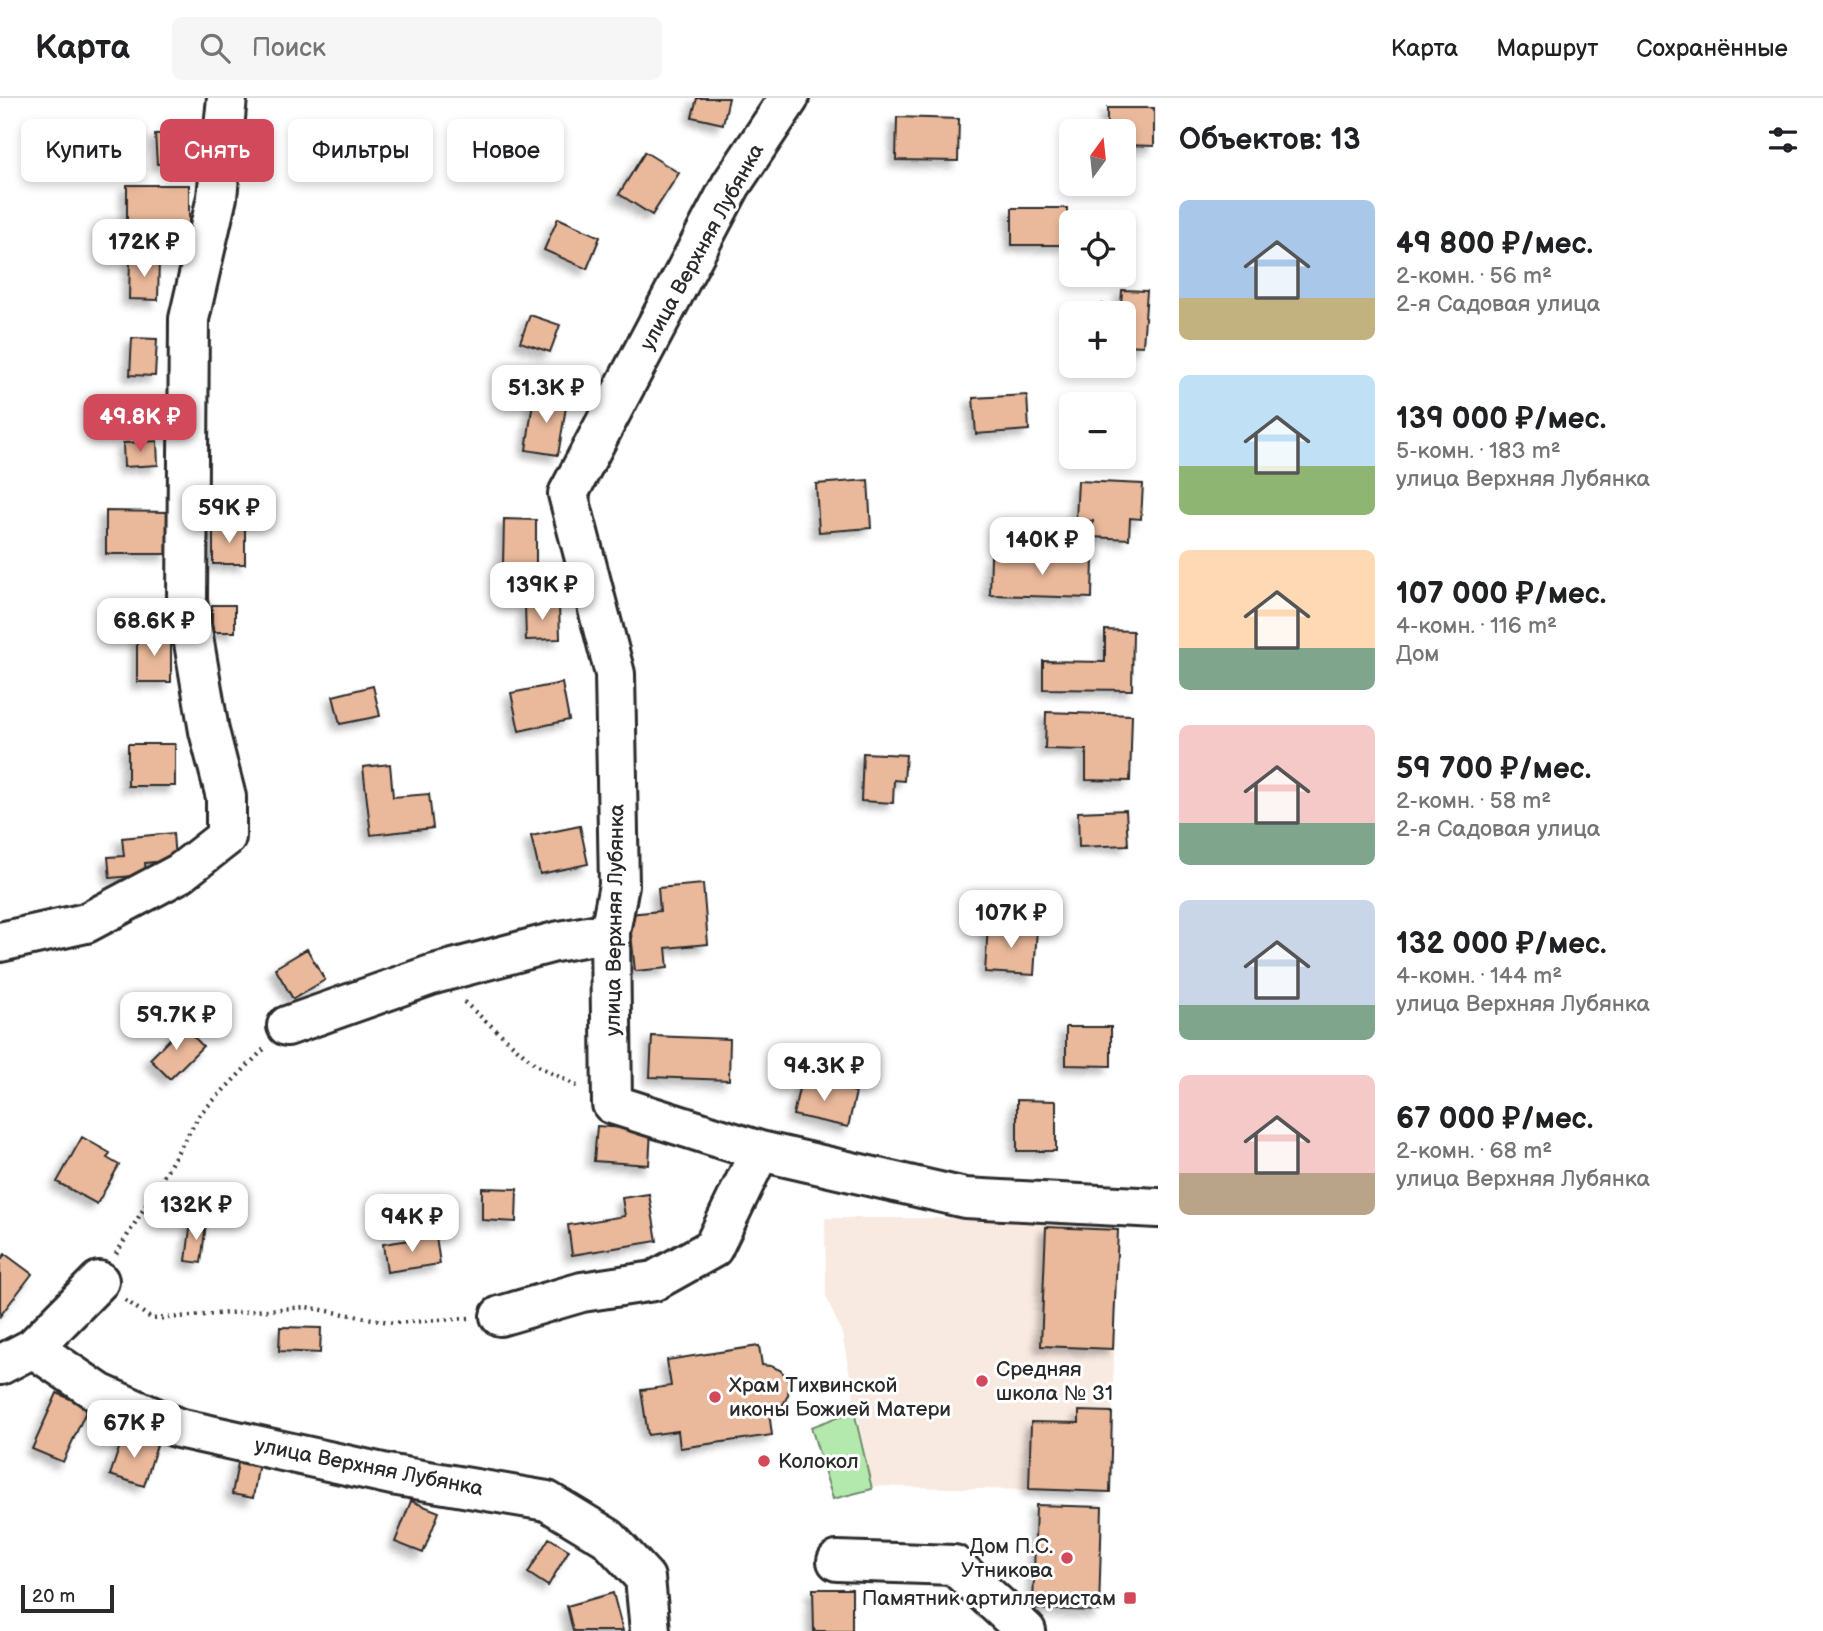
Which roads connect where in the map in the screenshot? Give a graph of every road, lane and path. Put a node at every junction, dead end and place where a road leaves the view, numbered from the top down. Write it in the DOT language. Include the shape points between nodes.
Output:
graph roads {
  1 [pos="227,98"];
  2 [pos="789,98"];
  3 [pos="610,932"];
  4 [pos="0,942"];
  5 [pos="434,974"];
  6 [pos="287,1026"];
  7 [pos="612,1104"];
  8 [pos="760,1151"];
  9 [pos="1158,1208"];
  10 [pos="99,1281"];
  11 [pos="500,1316"];
  12 [pos="152,1319"];
  13 [pos="33,1348"];
  14 [pos="0,1365"];
  15 [pos="837,1561"];
  16 [pos="650,1631"];
  17 [pos="1026,1631"];
  1 -- 4 [label="street" via="216,197 188,318 187,587 209,731 226,797 226,837 180,873 86,923"];
  2 -- 3 [label="street, улица Верхняя Лубянка" via="731,185 568,494 615,674 620,884"];
  3 -- 5 [label="street"];
  3 -- 7 [label="street, улица Верхняя Лубянка"];
  5 -- 6 [label="street"];
  5 -- 7 [label="path" via="536,1065"];
  6 -- 10 [label="path" via="200,1114"];
  7 -- 8 [label="street"];
  8 -- 9 [label="street" via="965,1198"];
  8 -- 11 [label="street" via="713,1248 654,1281 582,1292"];
  10 -- 13 [label="street"];
  11 -- 12 [label="path" via="394,1323 306,1307"];
  13 -- 14 [label="street"];
  13 -- 16 [label="street, улица Верхняя Лубянка" via="99,1392 178,1427 392,1475 547,1501 608,1538 645,1578"];
  15 -- 17 [label="street" via="954,1565"];
}
